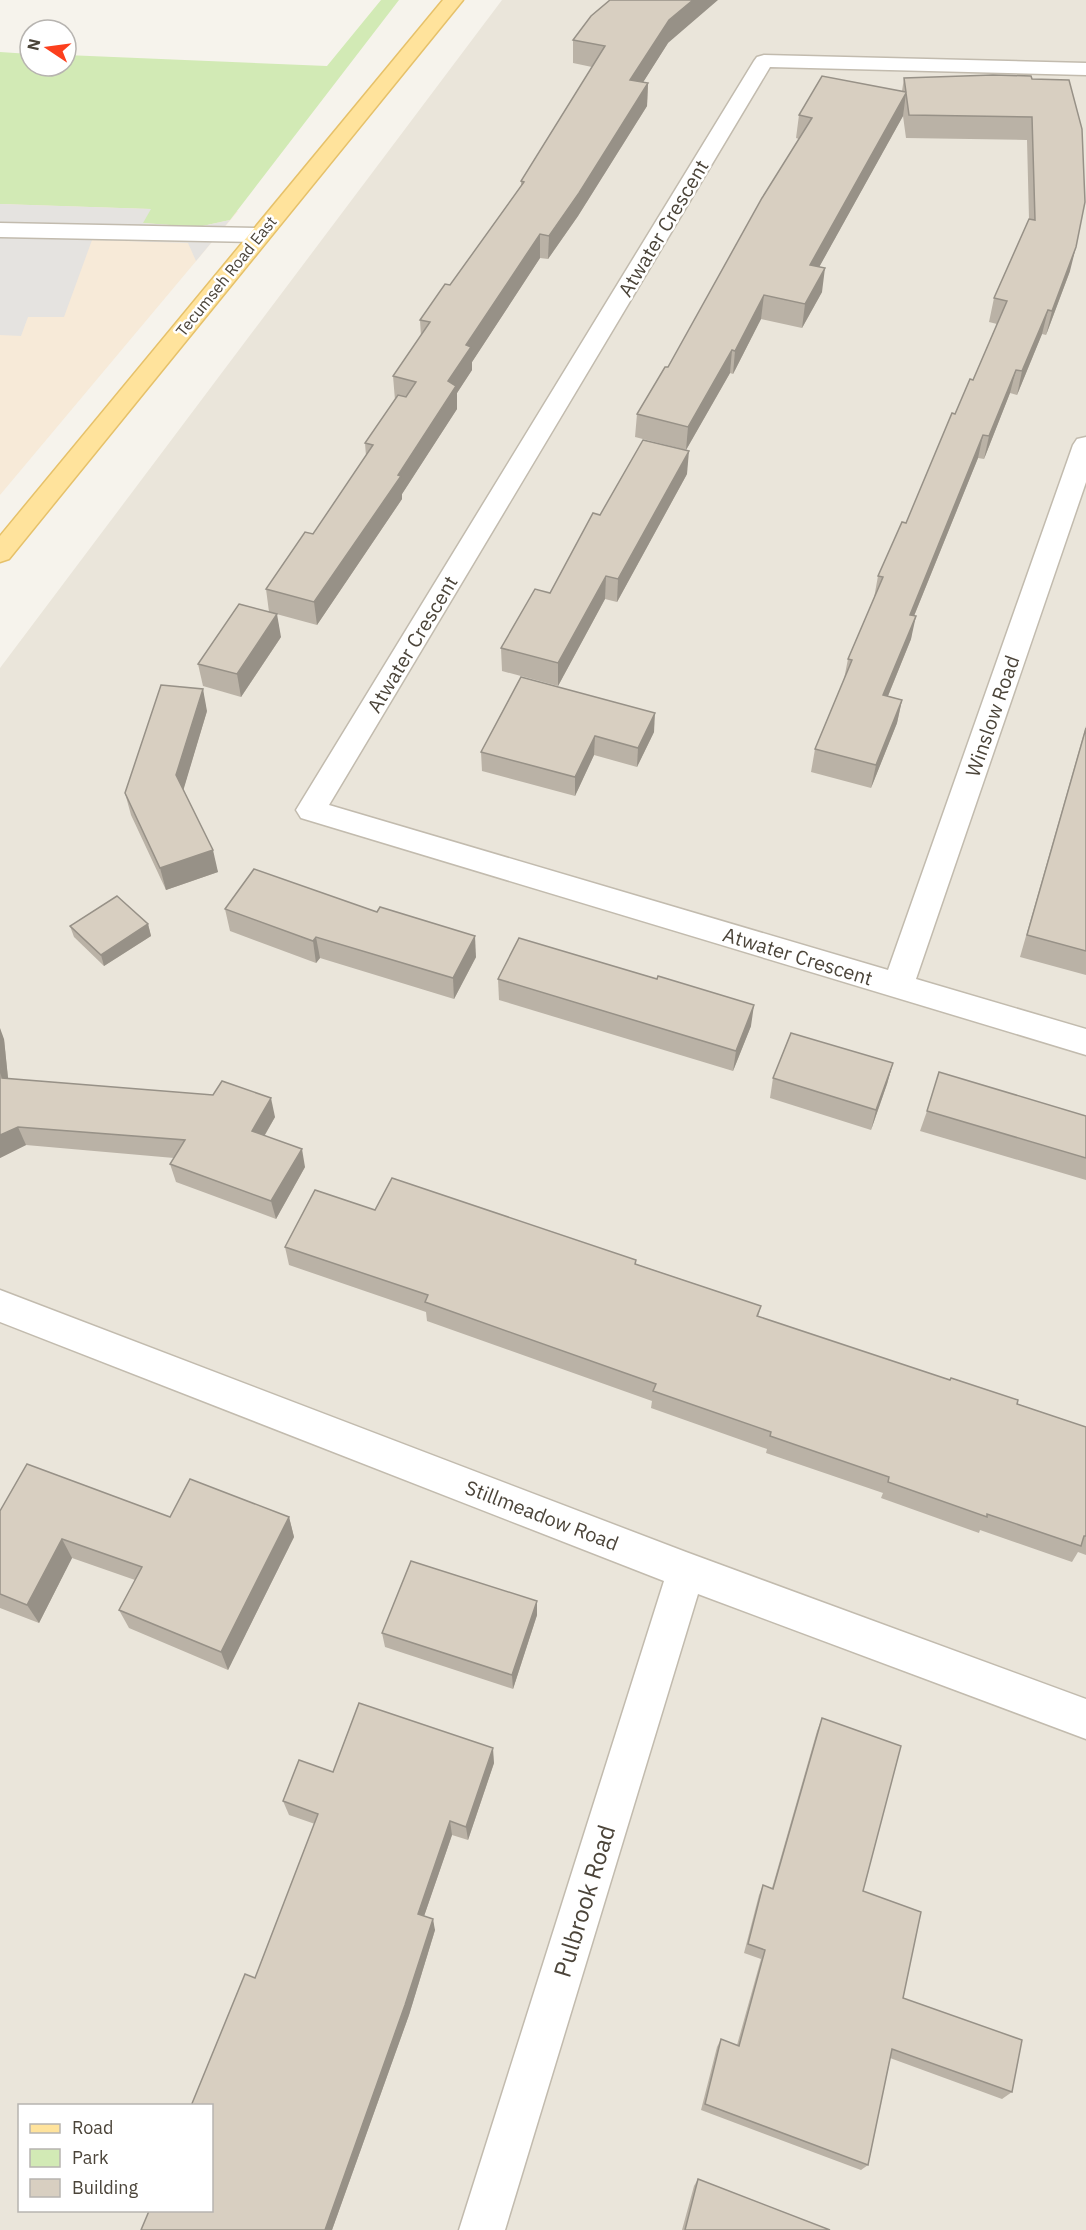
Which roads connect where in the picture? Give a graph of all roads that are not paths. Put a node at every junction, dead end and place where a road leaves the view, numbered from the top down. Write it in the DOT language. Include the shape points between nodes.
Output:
graph roads {
  1 [pos="453,0"];
  2 [pos="1086,69"];
  3 [pos="0,230"];
  4 [pos="259,235"];
  5 [pos="1086,446"];
  6 [pos="0,553"];
  7 [pos="898,986"];
  8 [pos="1086,1042"];
  9 [pos="0,1306"];
  10 [pos="686,1571"];
  11 [pos="1086,1719"];
  12 [pos="482,2230"];
  1 -- 4 [label="main road, Tecumseh Road East"];
  2 -- 7 [label="street, Atwater Crescent" via="764,61 311,810"];
  3 -- 4 [label="street"];
  4 -- 6 [label="main road, Tecumseh Road East"];
  5 -- 7 [label="street, Winslow Road"];
  7 -- 8 [label="street, Atwater Crescent"];
  9 -- 10 [label="street, Stillmeadow Road"];
  10 -- 11 [label="street, Stillmeadow Road"];
  10 -- 12 [label="street, Pulbrook Road"];
}
